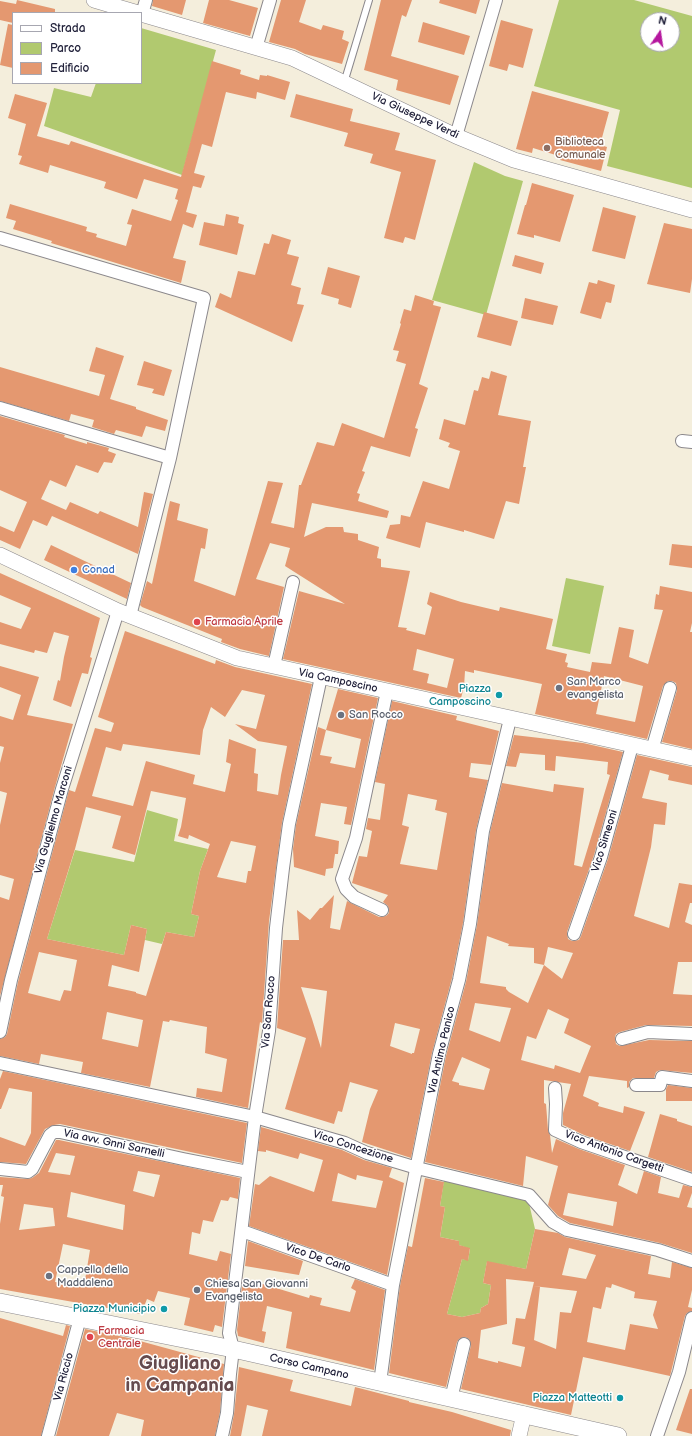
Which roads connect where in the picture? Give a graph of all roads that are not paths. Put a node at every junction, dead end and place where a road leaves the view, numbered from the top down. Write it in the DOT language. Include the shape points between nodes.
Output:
graph roads {
  1 [pos="94,0"];
  2 [pos="270,0"];
  3 [pos="369,0"];
  4 [pos="496,0"];
  5 [pos="142,10"];
  6 [pos="256,48"];
  7 [pos="344,83"];
  8 [pos="456,136"];
  9 [pos="692,210"];
  10 [pos="0,238"];
  11 [pos="0,408"];
  12 [pos="170,458"];
  13 [pos="0,555"];
  14 [pos="293,582"];
  15 [pos="124,614"];
  16 [pos="274,666"];
  17 [pos="321,677"];
  18 [pos="670,688"];
  19 [pos="386,691"];
  20 [pos="510,718"];
  21 [pos="632,746"];
  22 [pos="652,750"];
  23 [pos="692,758"];
  24 [pos="382,910"];
  25 [pos="574,934"];
  26 [pos="5,978"];
  27 [pos="0,1032"];
  28 [pos="692,1034"];
  29 [pos="622,1039"];
  30 [pos="0,1063"];
  31 [pos="692,1081"];
  32 [pos="636,1085"];
  33 [pos="555,1088"];
  34 [pos="255,1117"];
  35 [pos="417,1168"];
  36 [pos="0,1169"];
  37 [pos="248,1172"];
  38 [pos="692,1180"];
  39 [pos="242,1231"];
  40 [pos="692,1261"];
  41 [pos="393,1285"];
  42 [pos="0,1302"];
  43 [pos="80,1318"];
  44 [pos="692,1318"];
  45 [pos="464,1344"];
  46 [pos="233,1349"];
  47 [pos="380,1383"];
  48 [pos="451,1398"];
  49 [pos="524,1414"];
  50 [pos="48,1436"];
  51 [pos="222,1436"];
  52 [pos="519,1436"];
  53 [pos="618,1436"];
  54 [pos="657,1436"];
  1 -- 5 [label="street, Via Giuseppe Verdi"];
  2 -- 6 [label="street"];
  3 -- 7 [label="lane"];
  4 -- 8 [label="street"];
  5 -- 6 [label="street, Via Giuseppe Verdi"];
  6 -- 7 [label="street, Via Giuseppe Verdi" via="292,58"];
  7 -- 8 [label="street, Via Giuseppe Verdi"];
  8 -- 9 [label="street, Via Giuseppe Verdi" via="514,160"];
  10 -- 12 [label="street, Via Guglielmo Marconi" via="204,298"];
  11 -- 12 [label="street"];
  12 -- 15 [label="street, Via Guglielmo Marconi"];
  13 -- 15 [label="street, Via Camposcino"];
  14 -- 16 [label="street"];
  15 -- 16 [label="street, Via Camposcino" via="237,658"];
  15 -- 26 [label="street, Via Guglielmo Marconi" via="62,789"];
  16 -- 17 [label="street, Via Camposcino"];
  17 -- 19 [label="street, Via Camposcino"];
  17 -- 34 [label="street, Via San Rocco" via="289,824 276,928 269,1031"];
  18 -- 22 [label="street"];
  19 -- 20 [label="street, Via Camposcino"];
  19 -- 24 [label="street" via="356,838 342,879 346,889 354,897"];
  20 -- 21 [label="street, Via Camposcino"];
  20 -- 35 [label="street, Via Antimo Panico" via="483,831 470,924 459,980 438,1054"];
  21 -- 22 [label="street, Via Camposcino"];
  21 -- 25 [label="street, Vico Simeoni" via="601,858"];
  22 -- 23 [label="street, Via Camposcino"];
  26 -- 27 [label="street, Via Guglielmo Marconi"];
  28 -- 29 [label="street" via="648,1032"];
  30 -- 34 [label="street, Vico Concezione"];
  31 -- 32 [label="street" via="662,1077 660,1085"];
  33 -- 38 [label="street, Vico Antonio Cargetti" via="554,1130 581,1142"];
  34 -- 35 [label="street, Vico Concezione" via="345,1143 367,1153"];
  34 -- 37 [label="street, Via San Rocco"];
  35 -- 40 [label="street, Vico Concezione" via="529,1195 553,1222 566,1230 658,1250"];
  35 -- 41 [label="street, Via Antimo Panico"];
  36 -- 37 [label="street, Via avv. Gnni Sarnelli" via="28,1172 50,1135 60,1132"];
  37 -- 39 [label="street, Via San Rocco"];
  39 -- 41 [label="street, Vico De Carlo"];
  39 -- 46 [label="street, Via San Rocco" via="229,1333"];
  41 -- 47 [label="street, Via Antimo Panico"];
  42 -- 43 [label="main road, Corso Campano"];
  43 -- 46 [label="main road, Corso Campano"];
  43 -- 50 [label="street, Via Riccio"];
  44 -- 54 [label="street" via="679,1372"];
  45 -- 48 [label="street"];
  46 -- 47 [label="main road, Corso Campano"];
  46 -- 51 [label="street, Via San Rocco" via="227,1413"];
  47 -- 48 [label="main road, Corso Campano"];
  48 -- 49 [label="main road, Corso Campano"];
  49 -- 52 [label="street"];
  49 -- 53 [label="main road, Corso Campano"];
}
